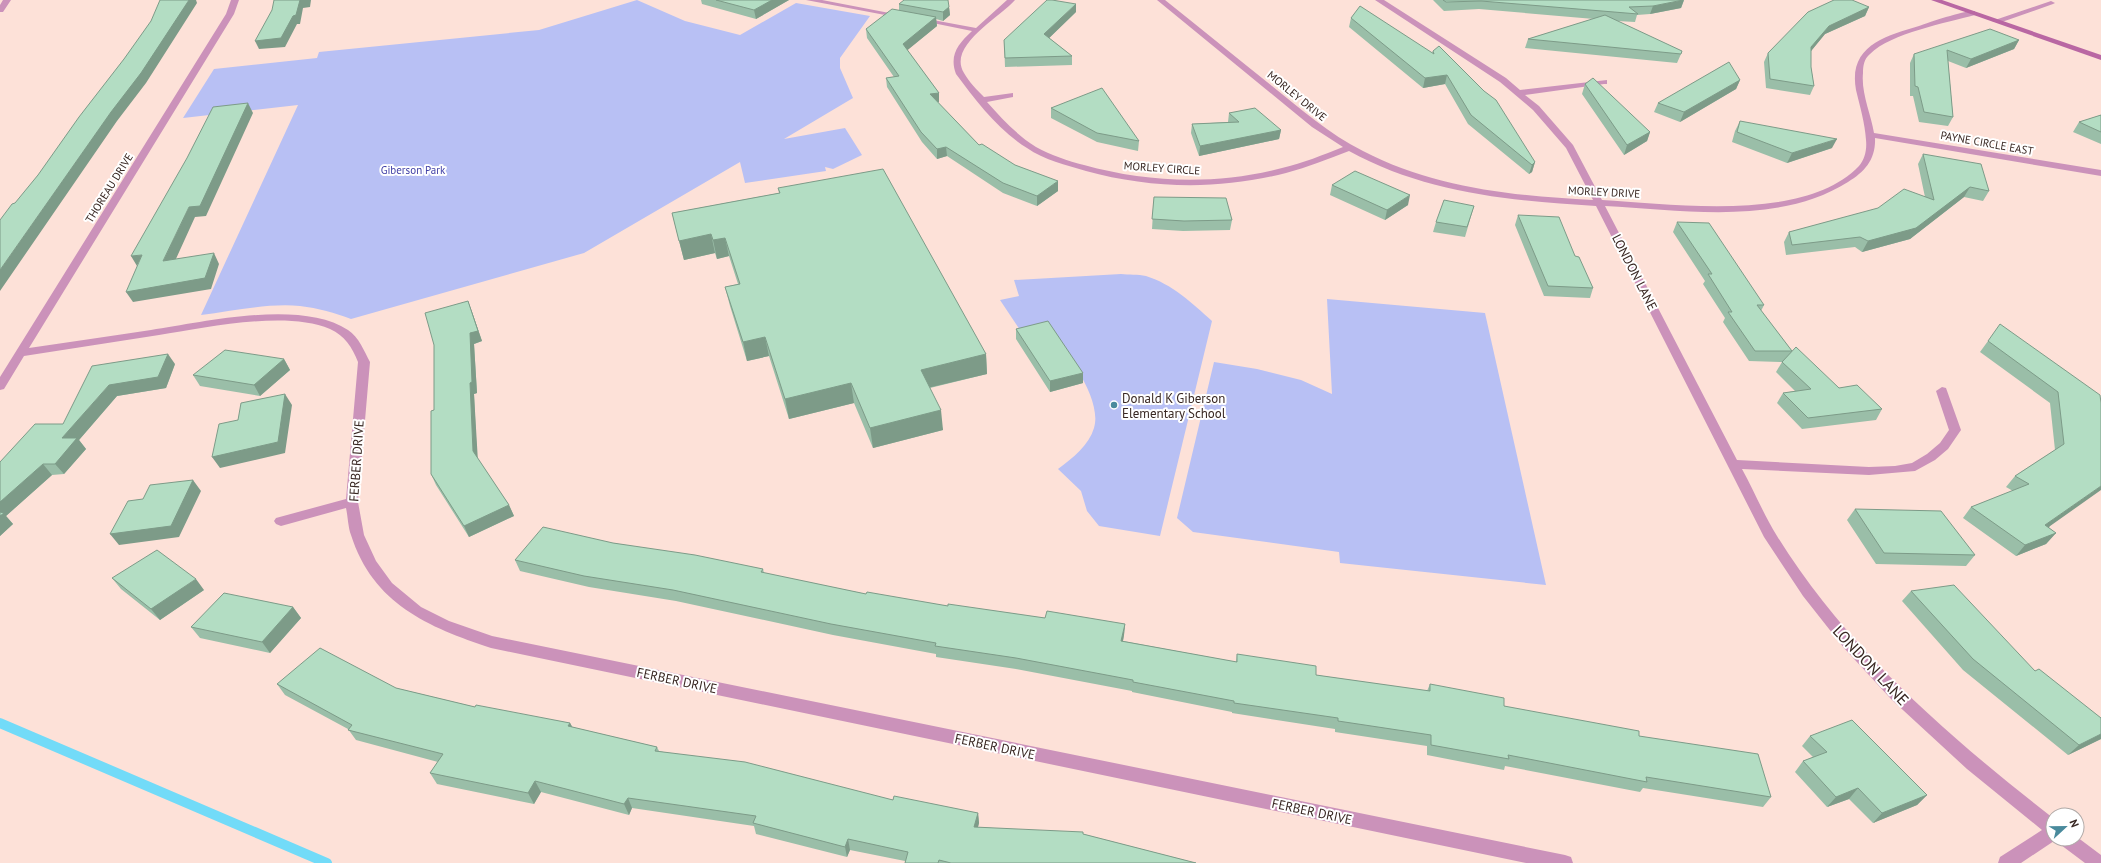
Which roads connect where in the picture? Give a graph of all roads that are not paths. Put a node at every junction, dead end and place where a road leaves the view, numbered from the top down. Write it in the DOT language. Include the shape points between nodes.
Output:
graph roads {
  1 [pos="7,0"];
  2 [pos="235,0"];
  3 [pos="810,0"];
  4 [pos="1011,0"];
  5 [pos="1161,0"];
  6 [pos="1378,0"];
  7 [pos="1935,0"];
  8 [pos="2051,3"];
  9 [pos="0,10"];
  10 [pos="1972,13"];
  11 [pos="1996,21"];
  12 [pos="977,30"];
  13 [pos="2101,58"];
  14 [pos="1604,82"];
  15 [pos="1518,93"];
  16 [pos="1010,95"];
  17 [pos="983,100"];
  18 [pos="1870,135"];
  19 [pos="1349,148"];
  20 [pos="2101,173"];
  21 [pos="1599,202"];
  22 [pos="21,353"];
  23 [pos="0,386"];
  24 [pos="1942,391"];
  25 [pos="1733,464"];
  26 [pos="352,502"];
  27 [pos="281,521"];
  28 [pos="2045,822"];
  29 [pos="2045,837"];
  30 [pos="2077,847"];
  31 [pos="1565,863"];
  32 [pos="2006,863"];
  33 [pos="2098,863"];
  1 -- 9 [label="street"];
  2 -- 22 [label="street, THOREAU DRIVE" via="230,14"];
  3 -- 12 [label="street"];
  4 -- 12 [label="street, MORLEY CIRCLE"];
  5 -- 19 [label="street, MORLEY DRIVE" via="1315,126"];
  6 -- 15 [label="street, LONDON LANE" via="1488,69"];
  7 -- 10 [label="main road"];
  8 -- 11 [label="street"];
  10 -- 11 [label="main road"];
  10 -- 18 [label="street, MORLEY DRIVE" via="1891,38 1867,52 1860,60 1858,71"];
  11 -- 13 [label="main road"];
  12 -- 17 [label="street, MORLEY CIRCLE" via="962,44 955,63 960,74"];
  14 -- 15 [label="street"];
  15 -- 21 [label="street, LONDON LANE" via="1570,147"];
  16 -- 17 [label="street"];
  17 -- 19 [label="street, MORLEY CIRCLE" via="1011,133 1029,147 1086,169 1130,179 1206,182 1244,179 1275,173"];
  18 -- 20 [label="street, PAYNE CIRCLE EAST"];
  18 -- 21 [label="street, MORLEY DRIVE" via="1869,157 1862,167 1835,187 1792,202 1736,208"];
  19 -- 21 [label="street, MORLEY DRIVE" via="1376,162 1409,174 1474,192 1544,200"];
  21 -- 25 [label="street, LONDON LANE"];
  22 -- 23 [label="street, THOREAU DRIVE"];
  22 -- 26 [label="street, FERBER DRIVE" via="228,321 268,318 304,320 344,332 356,344 364,362"];
  24 -- 25 [label="street" via="1955,430 1944,446 1915,467 1869,471"];
  25 -- 28 [label="street, LONDON LANE" via="1770,537 1811,597 1849,645 1896,695 1947,743"];
  26 -- 27 [label="street"];
  26 -- 31 [label="street, FERBER DRIVE" via="357,536 370,563 387,587 416,610 444,625 491,642"];
  29 -- 32 [label="street"];
  30 -- 33 [label="street"];
}
